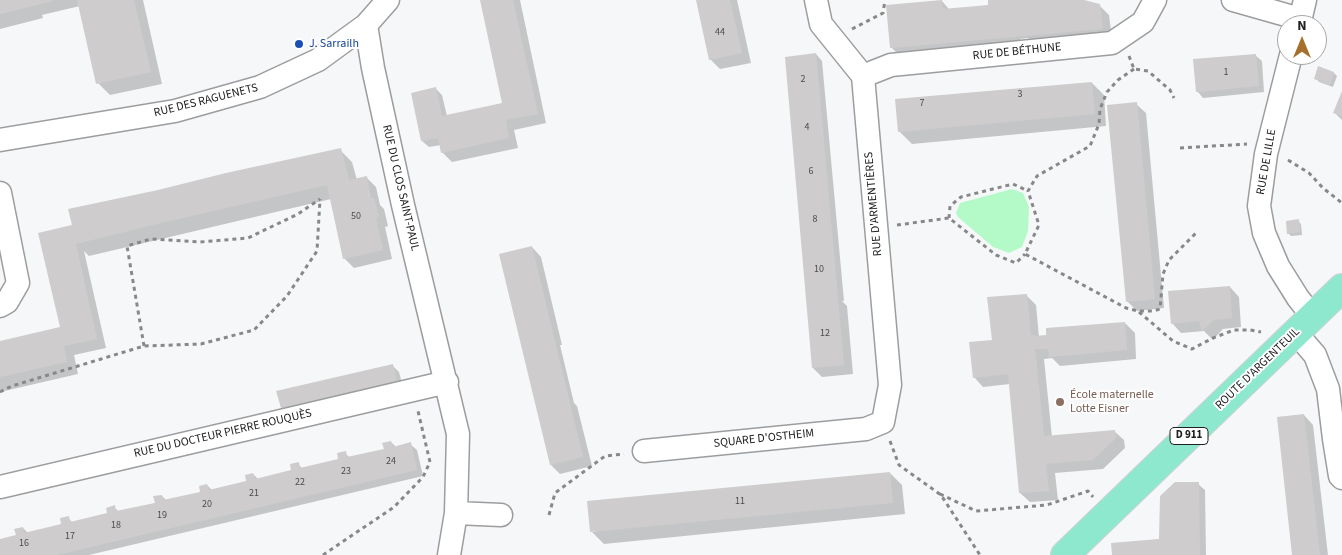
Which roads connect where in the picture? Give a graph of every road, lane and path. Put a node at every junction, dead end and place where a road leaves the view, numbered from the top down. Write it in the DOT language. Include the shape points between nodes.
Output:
graph roads {
  1 [pos="388,0"];
  2 [pos="816,0"];
  3 [pos="884,0"];
  4 [pos="1155,0"];
  5 [pos="1233,0"];
  6 [pos="1301,15"];
  7 [pos="366,25"];
  8 [pos="1125,34"];
  9 [pos="833,39"];
  10 [pos="1288,65"];
  11 [pos="1134,69"];
  12 [pos="863,76"];
  13 [pos="1174,98"];
  14 [pos="0,140"];
  15 [pos="1180,148"];
  16 [pos="1267,150"];
  17 [pos="1028,191"];
  18 [pos="0,193"];
  19 [pos="1342,203"];
  20 [pos="949,218"];
  21 [pos="876,228"];
  22 [pos="1196,233"];
  23 [pos="1025,254"];
  24 [pos="1342,288"];
  25 [pos="0,306"];
  26 [pos="1138,311"];
  27 [pos="1296,332"];
  28 [pos="144,346"];
  29 [pos="446,382"];
  30 [pos="413,390"];
  31 [pos="0,392"];
  32 [pos="883,422"];
  33 [pos="644,451"];
  34 [pos="1342,478"];
  35 [pos="0,486"];
  36 [pos="940,494"];
  37 [pos="456,513"];
  38 [pos="1108,514"];
  39 [pos="501,515"];
  40 [pos="549,515"];
  41 [pos="323,555"];
  42 [pos="449,555"];
  43 [pos="980,555"];
  44 [pos="1065,555"];
  1 -- 7 [label="street"];
  2 -- 9 [label="street" via="821,24"];
  3 -- 9 [label="path" via="883,13"];
  4 -- 8 [label="street, RUE DE BÉTHUNE" via="1143,22"];
  5 -- 6 [label="street"];
  7 -- 14 [label="street, RUE DES RAGUENETS" via="318,60 260,88 175,111"];
  7 -- 29 [label="street, RUE DU CLOS SAINT-PAUL" via="403,205"];
  8 -- 11 [label="path"];
  8 -- 12 [label="street, RUE DE BÉTHUNE" via="1112,43 891,65"];
  9 -- 12 [label="street"];
  10 -- 16 [label="street, RUE DE LILLE"];
  11 -- 13 [label="path" via="1148,71 1170,90"];
  11 -- 17 [label="path" via="1107,92 1090,146 1037,176"];
  12 -- 21 [label="street, RUE D'ARMENTIÈRES"];
  15 -- 16 [label="path" via="1246,144"];
  16 -- 19 [label="path" via="1309,173"];
  16 -- 27 [label="street, RUE DE LILLE" via="1259,206 1264,233 1278,266 1298,298"];
  17 -- 20 [label="path" via="1013,184 962,197 950,206"];
  17 -- 23 [label="path" via="1039,226"];
  18 -- 25 [label="street" via="18,283 8,302"];
  20 -- 21 [label="path"];
  20 -- 23 [label="path" via="996,255 1016,263"];
  21 -- 32 [label="street, RUE D'ARMENTIÈRES" via="890,385"];
  22 -- 26 [label="path" via="1169,260 1163,274 1160,309"];
  23 -- 26 [label="path" via="1126,308"];
  24 -- 27 [label="main road, ROUTE D'ARGENTEUIL / D 911"];
  26 -- 27 [label="path" via="1173,341 1192,349 1234,330"];
  27 -- 34 [label="street, RUE DE LILLE" via="1315,355 1328,389"];
  27 -- 38 [label="main road, ROUTE D'ARGENTEUIL / D 911"];
  28 -- 28 [label="path" via="127,246 151,239 200,242 248,238 320,200 317,251 287,296 254,330 201,344"];
  28 -- 31 [label="path"];
  29 -- 30 [label="street, RUE DU DOCTEUR PIERRE ROUQUÈS"];
  29 -- 37 [label="street, RUE DU CLOS SAINT-PAUL" via="458,434"];
  30 -- 35 [label="street, RUE DU DOCTEUR PIERRE ROUQUÈS"];
  30 -- 41 [label="path" via="430,462 423,476 394,507"];
  32 -- 33 [label="street, SQUARE D'OSTHEIM" via="866,429"];
  32 -- 36 [label="path" via="899,465"];
  33 -- 40 [label="path" via="605,456 555,493"];
  36 -- 38 [label="path" via="976,511 1047,505 1088,491"];
  36 -- 43 [label="path"];
  37 -- 39 [label="street"];
  37 -- 42 [label="street, RUE DU CLOS SAINT-PAUL"];
  38 -- 44 [label="main road, ROUTE D'ARGENTEUIL / D 911"];
}
